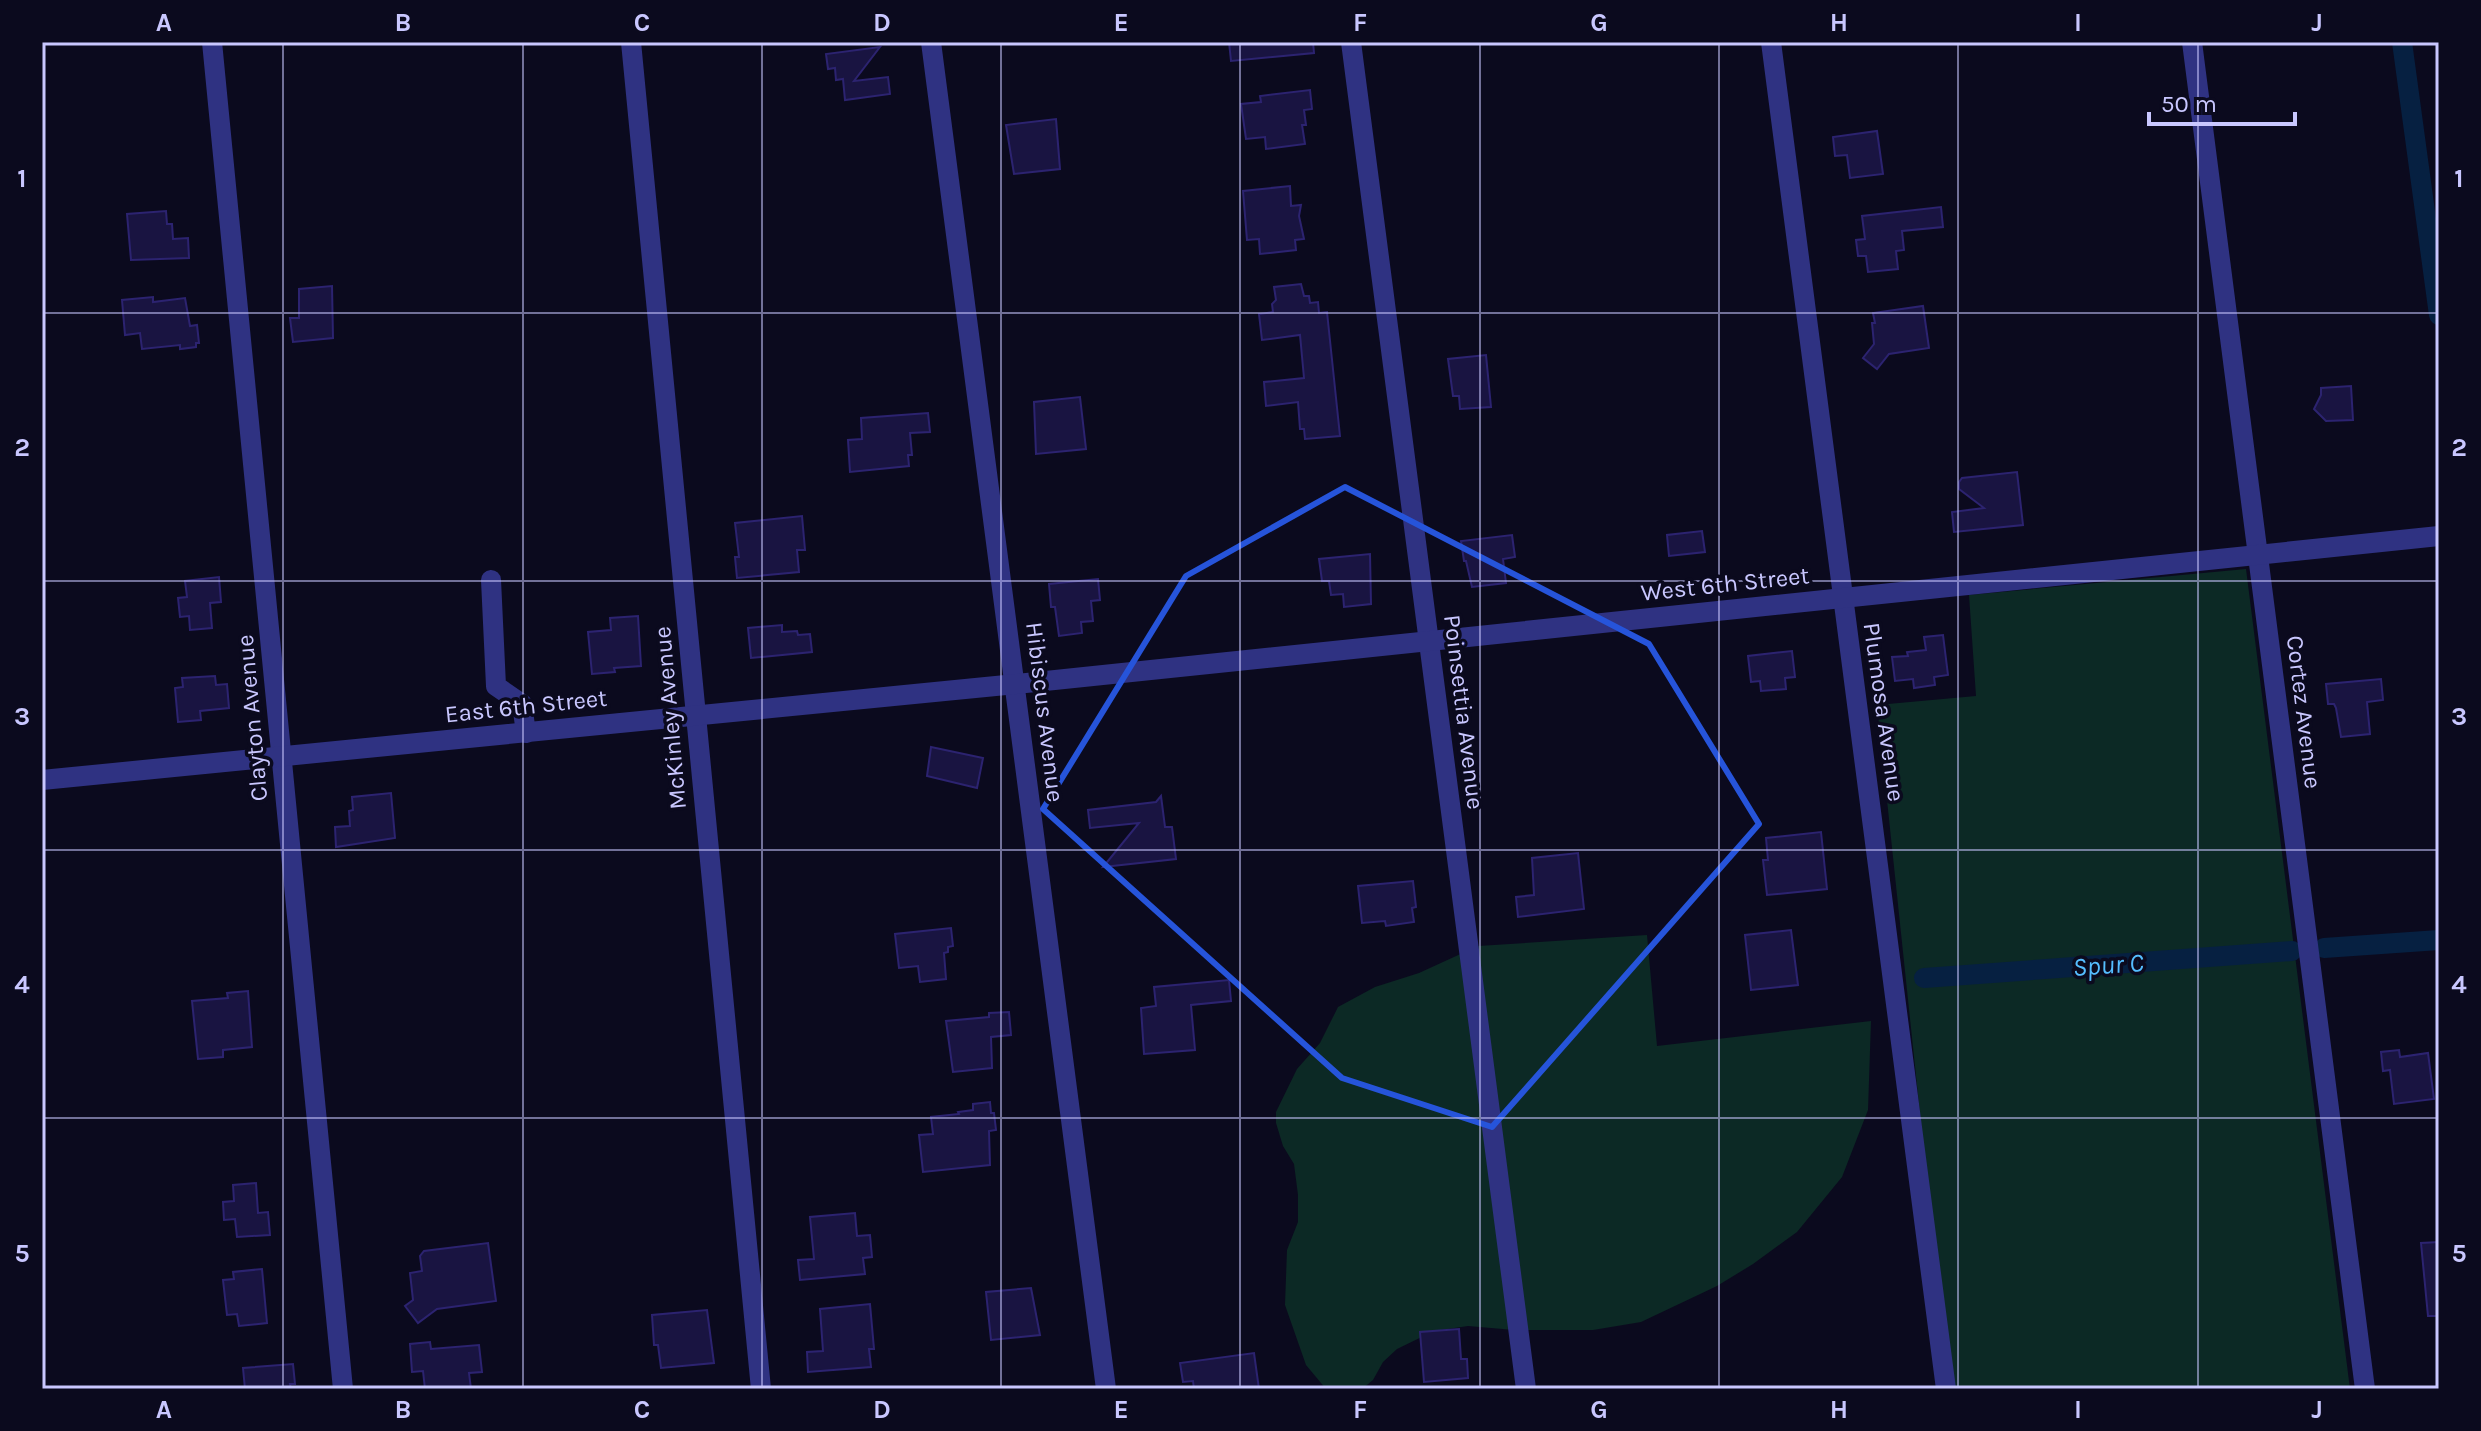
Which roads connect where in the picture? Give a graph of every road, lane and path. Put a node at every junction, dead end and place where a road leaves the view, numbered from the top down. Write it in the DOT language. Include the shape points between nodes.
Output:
graph roads {
  1 [pos="212,42"];
  2 [pos="631,42"];
  3 [pos="931,42"];
  4 [pos="1351,42"];
  5 [pos="1771,42"];
  6 [pos="2192,42"];
  7 [pos="2439,536"];
  8 [pos="2258,554"];
  9 [pos="491,580"];
  10 [pos="1842,598"];
  11 [pos="1429,641"];
  12 [pos="1016,684"];
  13 [pos="696,716"];
  14 [pos="526,733"];
  15 [pos="282,757"];
  16 [pos="42,780"];
  17 [pos="343,1389"];
  18 [pos="761,1389"];
  19 [pos="1106,1389"];
  20 [pos="1526,1389"];
  21 [pos="1946,1389"];
  22 [pos="2365,1389"];
  1 -- 15 [label="street, Clayton Avenue"];
  2 -- 13 [label="street, McKinley Avenue"];
  3 -- 12 [label="street, Hibiscus Avenue"];
  4 -- 11 [label="street, Poinsettia Avenue"];
  5 -- 10 [label="street, Plumosa Avenue"];
  6 -- 8 [label="street, Cortez Avenue"];
  7 -- 8 [label="street, West 6th Street"];
  8 -- 10 [label="street, West 6th Street"];
  8 -- 22 [label="street, Cortez Avenue"];
  9 -- 14 [label="street" via="496,686 522,704"];
  10 -- 11 [label="street, West 6th Street"];
  10 -- 21 [label="street, Plumosa Avenue"];
  11 -- 12 [label="street, West 6th Street"];
  11 -- 20 [label="street, Poinsettia Avenue"];
  12 -- 13 [label="street, East 6th Street"];
  12 -- 19 [label="street, Hibiscus Avenue"];
  13 -- 14 [label="street, East 6th Street"];
  13 -- 18 [label="street, McKinley Avenue"];
  14 -- 15 [label="street, East 6th Street"];
  15 -- 16 [label="street, East 6th Street"];
  15 -- 17 [label="street, Clayton Avenue"];
}
